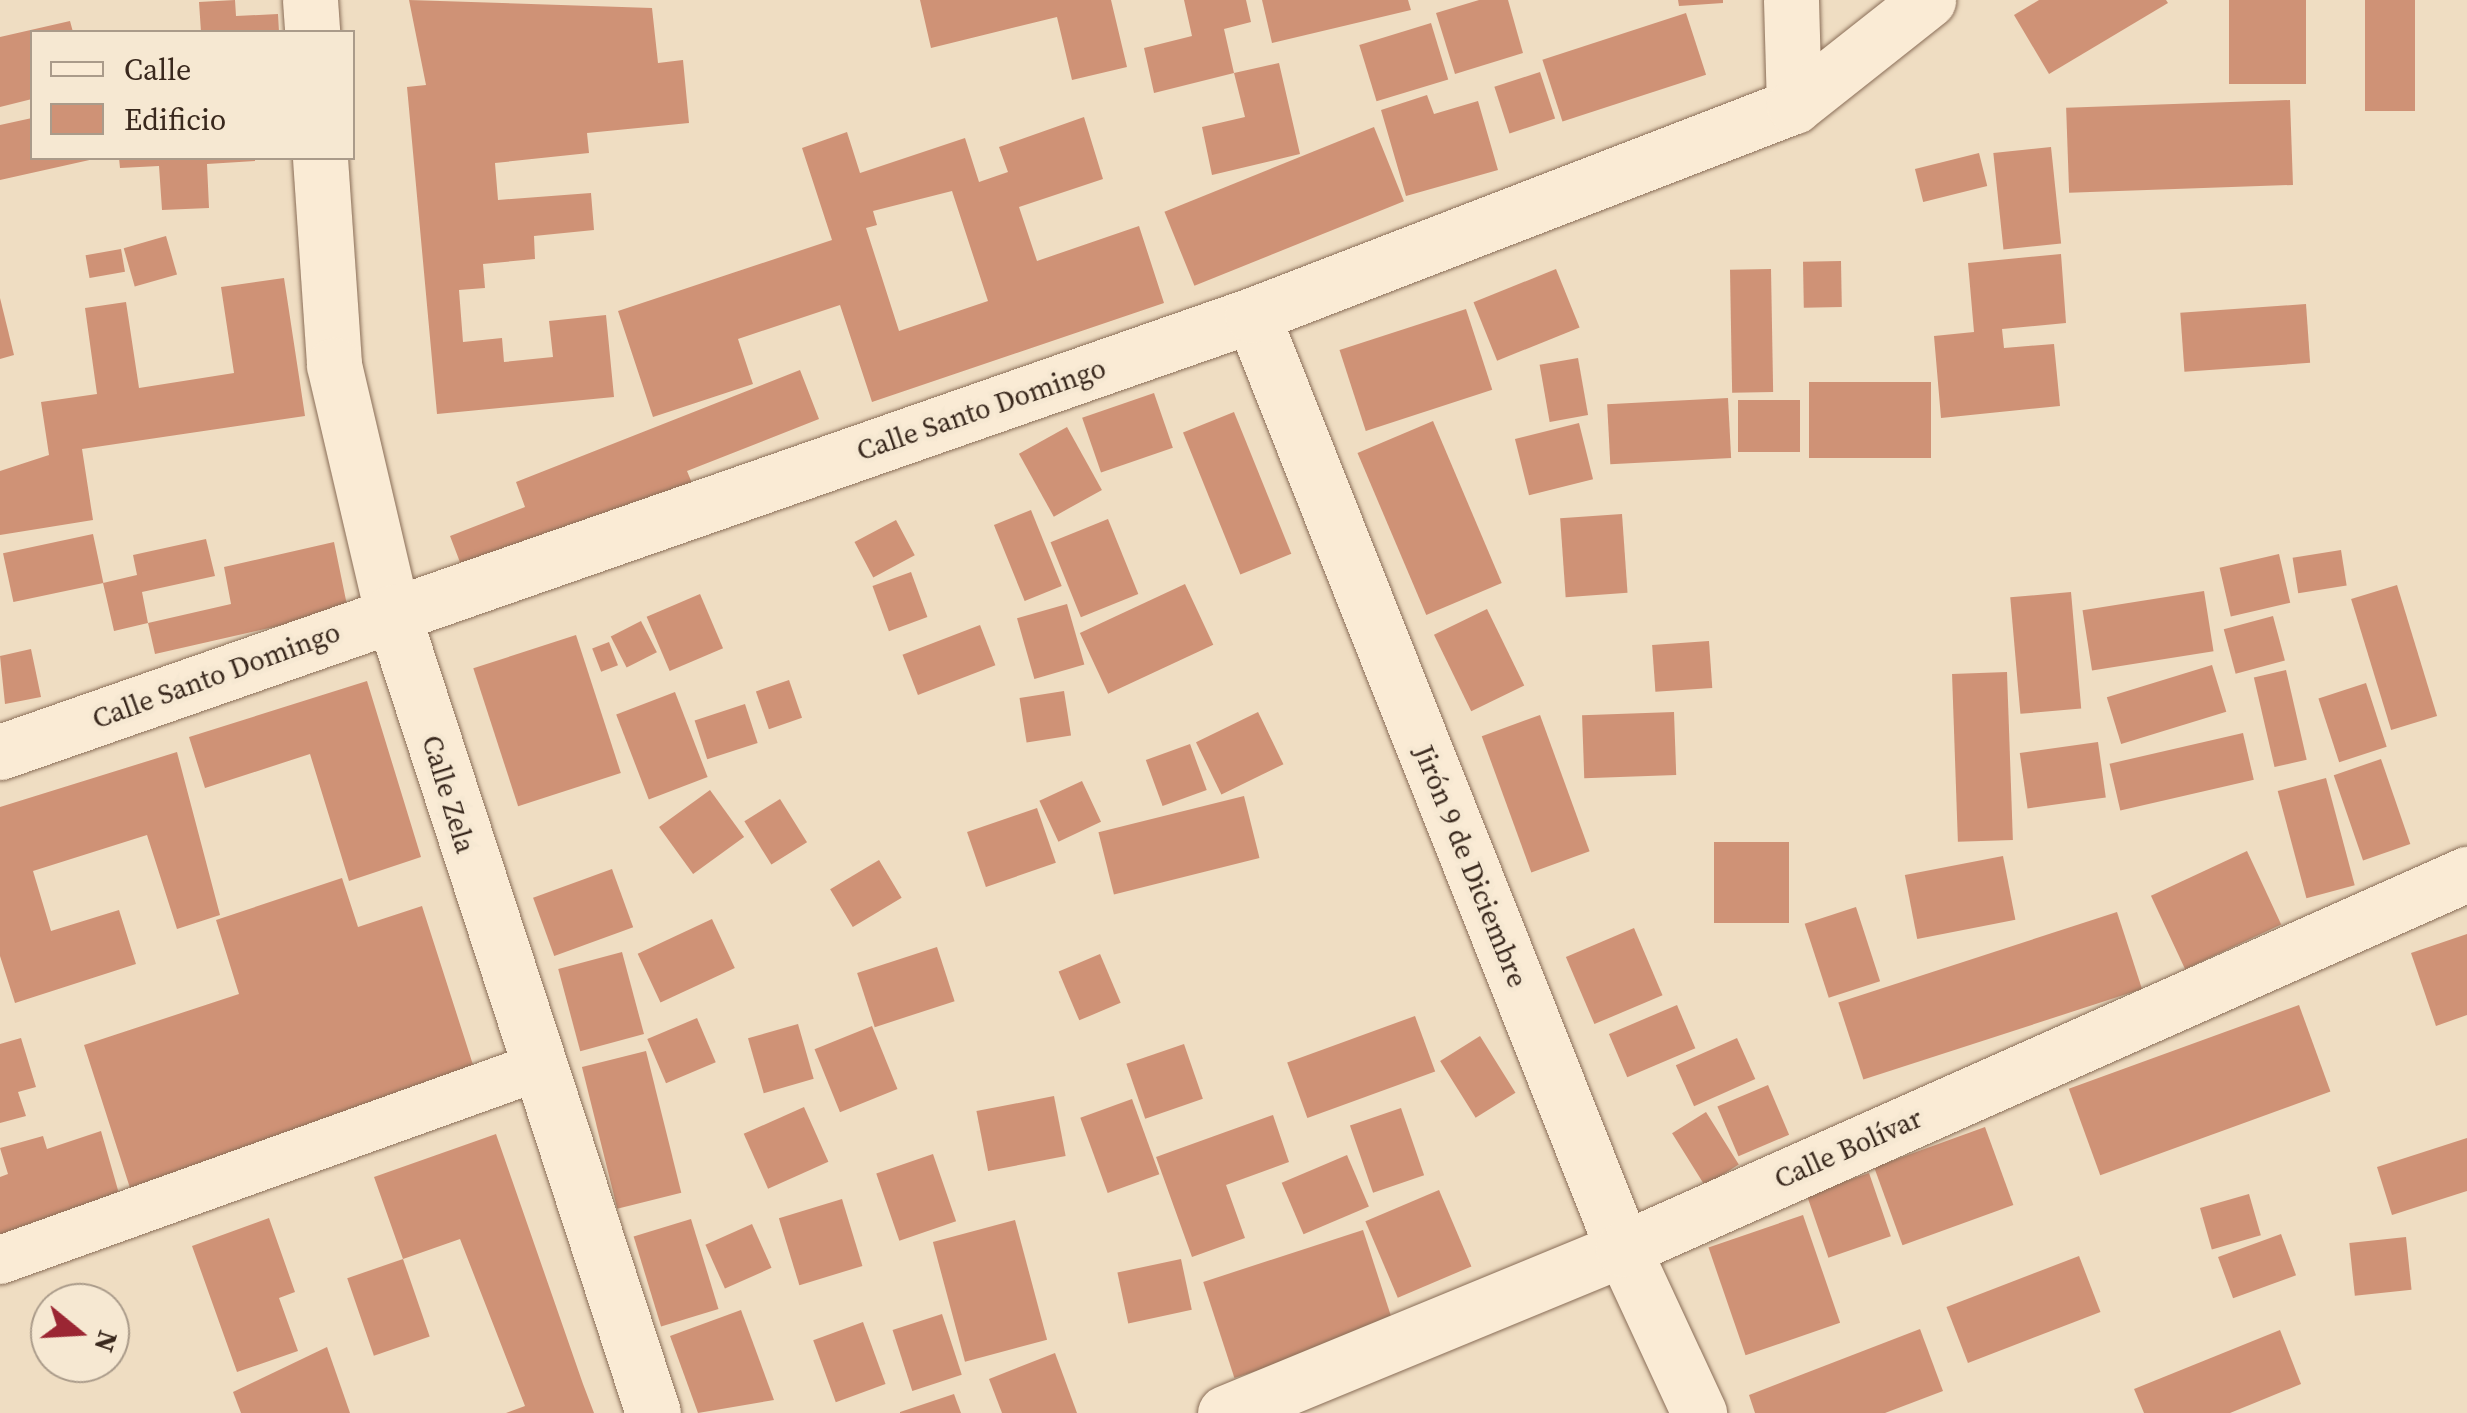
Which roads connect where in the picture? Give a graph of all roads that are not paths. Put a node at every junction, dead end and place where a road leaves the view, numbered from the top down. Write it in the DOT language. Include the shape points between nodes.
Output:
graph roads {
  1 [pos="310,0"];
  2 [pos="1790,0"];
  3 [pos="1928,0"];
  4 [pos="312,30"];
  5 [pos="1794,106"];
  6 [pos="320,160"];
  7 [pos="1252,315"];
  8 [pos="392,612"];
  9 [pos="0,752"];
  10 [pos="2467,874"];
  11 [pos="534,1068"];
  12 [pos="1622,1248"];
  13 [pos="0,1260"];
  14 [pos="652,1413"];
  15 [pos="1225,1413"];
  16 [pos="1699,1413"];
  1 -- 4 [label="street"];
  2 -- 5 [label="street"];
  3 -- 5 [label="street, Calle Santo Domingo"];
  5 -- 7 [label="street, Calle Santo Domingo"];
  6 -- 8 [label="street, Calle Zela" via="334,364"];
  7 -- 8 [label="street, Calle Santo Domingo"];
  7 -- 12 [label="street, Jirón 9 de Diciembre"];
  8 -- 9 [label="street, Calle Santo Domingo"];
  8 -- 11 [label="street, Calle Zela"];
  10 -- 12 [label="street, Calle Bolívar"];
  11 -- 13 [label="lane"];
  11 -- 14 [label="street, Calle Zela"];
  12 -- 15 [label="street, Calle Bolívar"];
  12 -- 16 [label="street, Jirón 9 de Diciembre"];
}
